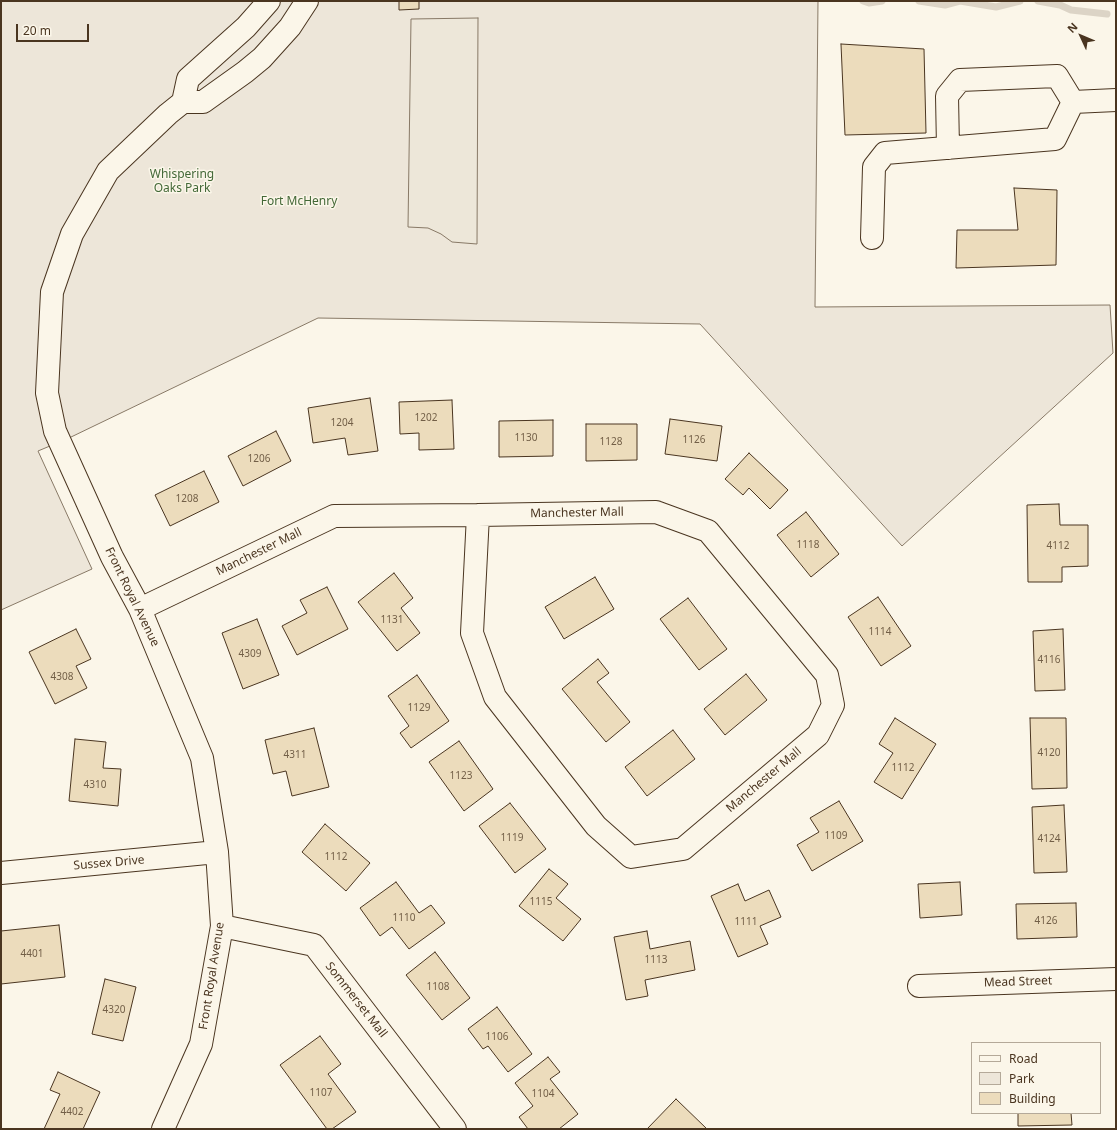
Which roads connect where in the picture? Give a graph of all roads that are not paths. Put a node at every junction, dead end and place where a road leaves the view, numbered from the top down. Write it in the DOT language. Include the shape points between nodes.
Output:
graph roads {
  1 [pos="269,1"];
  2 [pos="307,1"];
  3 [pos="1116,100"];
  4 [pos="183,102"];
  5 [pos="1073,102"];
  6 [pos="948,148"];
  7 [pos="872,238"];
  8 [pos="478,515"];
  9 [pos="140,609"];
  10 [pos="217,852"];
  11 [pos="1,873"];
  12 [pos="222,926"];
  13 [pos="1116,979"];
  14 [pos="919,986"];
  15 [pos="163,1129"];
  16 [pos="455,1129"];
  1 -- 4 [label="street" via="246,26 188,79"];
  2 -- 4 [label="street" via="290,27 246,72 203,102"];
  3 -- 5 [label="street"];
  4 -- 9 [label="street, Front Royal Avenue" via="108,171 72,234 52,292 47,393 54,431 112,557"];
  5 -- 6 [label="street" via="1055,140"];
  5 -- 6 [label="street" via="1057,76 960,80 947,96"];
  6 -- 7 [label="street" via="885,153 874,167"];
  8 -- 8 [label="street, Manchester Mall" via="656,512 708,531 827,674 834,705 818,735 683,849 631,857 596,826 495,697 472,633"];
  8 -- 9 [label="street, Manchester Mall" via="334,516"];
  9 -- 10 [label="street, Front Royal Avenue" via="202,758"];
  10 -- 11 [label="street, Sussex Drive"];
  10 -- 12 [label="street, Front Royal Avenue"];
  12 -- 15 [label="street, Front Royal Avenue" via="201,1044"];
  12 -- 16 [label="street, Sommerset Mall" via="314,945"];
  13 -- 14 [label="street, Mead Street"];
}
